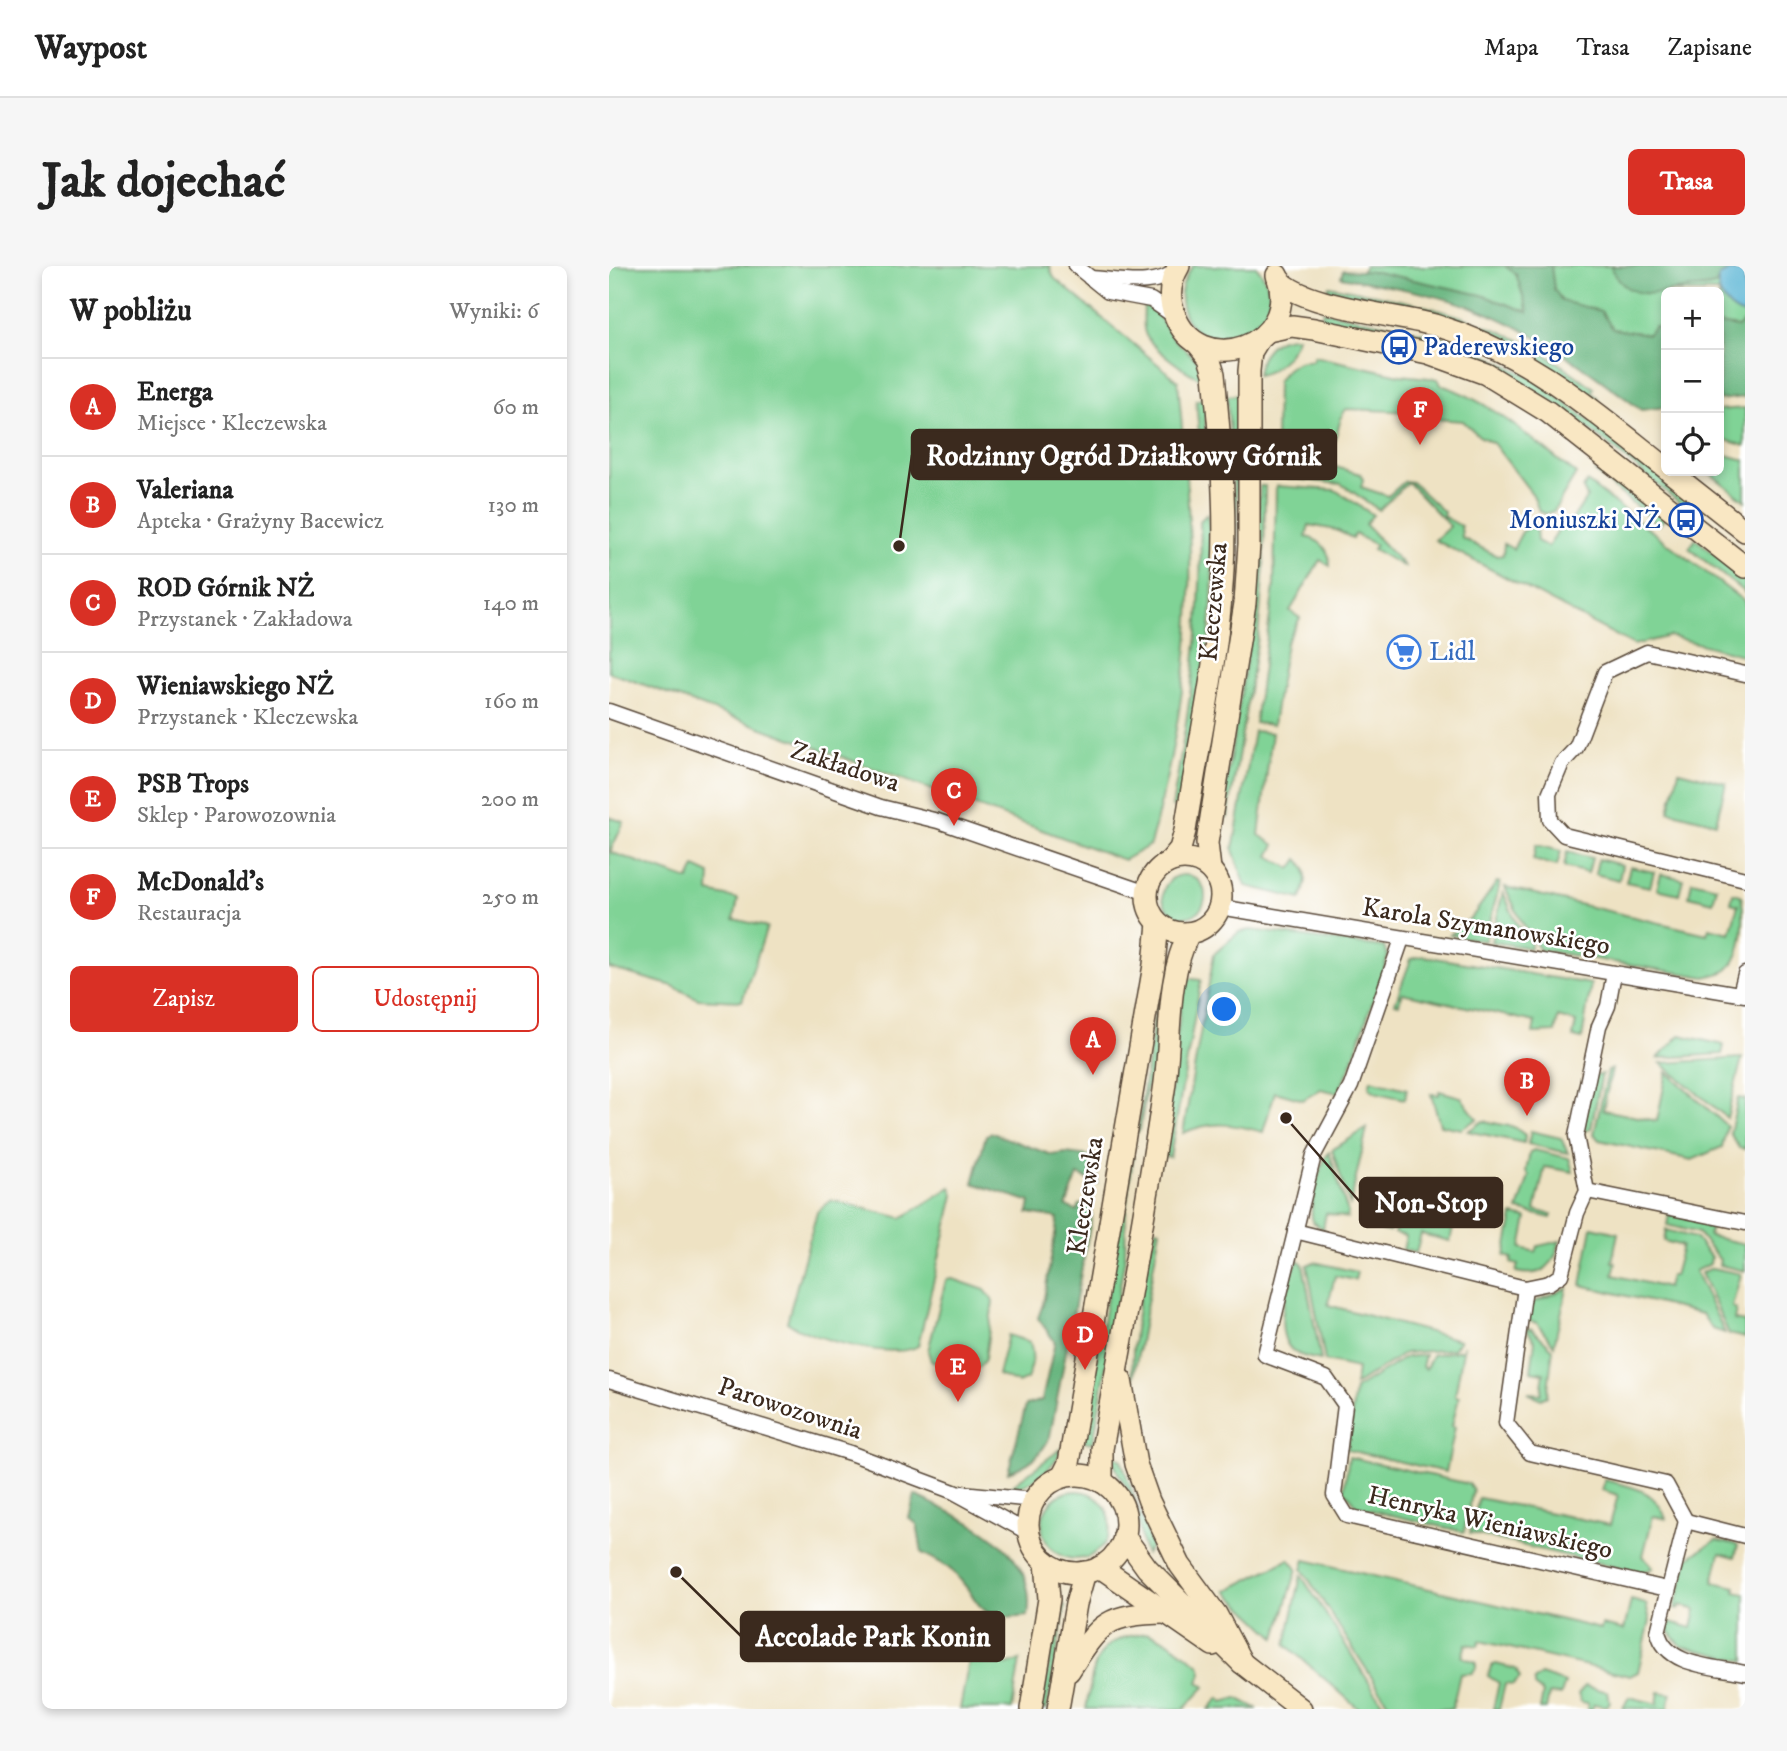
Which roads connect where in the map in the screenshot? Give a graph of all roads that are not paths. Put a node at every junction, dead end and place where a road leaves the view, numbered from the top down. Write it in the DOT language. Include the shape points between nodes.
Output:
graph roads {
  1 [pos="1076,266"];
  2 [pos="1178,268"];
  3 [pos="1275,270"];
  4 [pos="1090,278"];
  5 [pos="1175,317"];
  6 [pos="1263,335"];
  7 [pos="1197,343"];
  8 [pos="1661,464"];
  9 [pos="1676,476"];
  10 [pos="1745,531"];
  11 [pos="1745,567"];
  12 [pos="1745,674"];
  13 [pos="609,711"];
  14 [pos="1169,862"];
  15 [pos="1210,869"];
  16 [pos="1745,879"];
  17 [pos="1147,893"];
  18 [pos="1220,907"];
  19 [pos="1158,923"];
  20 [pos="1189,933"];
  21 [pos="1402,939"];
  22 [pos="1614,973"];
  23 [pos="1745,974"];
  24 [pos="1743,994"];
  25 [pos="1587,1191"];
  26 [pos="1745,1223"];
  27 [pos="1296,1231"];
  28 [pos="1525,1288"];
  29 [pos="1118,1361"];
  30 [pos="609,1380"];
  31 [pos="1062,1477"];
  32 [pos="1102,1482"];
  33 [pos="954,1492"];
  34 [pos="1034,1500"];
  35 [pos="1686,1521"];
  36 [pos="1028,1533"];
  37 [pos="1124,1536"];
  38 [pos="1745,1536"];
  39 [pos="1046,1562"];
  40 [pos="1093,1569"];
  41 [pos="1667,1589"];
  42 [pos="1167,1613"];
  43 [pos="1242,1663"];
  44 [pos="1745,1673"];
  45 [pos="1063,1678"];
  46 [pos="1031,1709"];
  47 [pos="1058,1709"];
  48 [pos="1301,1709"];
  1 -- 4 [label="street"];
  2 -- 4 [label="street" via="1149,281"];
  2 -- 5 [label="main road" via="1171,288"];
  3 -- 6 [label="main road, Kleczewska" via="1278,312"];
  3 -- 8 [label="main road" via="1299,296 1421,321 1505,351 1556,382"];
  4 -- 5 [label="street" via="1108,292 1157,302"];
  5 -- 7 [label="main road, Kleczewska"];
  6 -- 7 [label="main road" via="1242,348 1224,351"];
  6 -- 11 [label="main road" via="1293,326 1327,331 1428,353 1486,374 1548,412"];
  6 -- 15 [label="main road, Kleczewska" via="1251,352 1249,371 1245,603 1207,843"];
  7 -- 14 [label="main road, Kleczewska" via="1215,374 1223,576 1213,669 1185,831 1180,849"];
  9 -- 10 [label="main road"];
  12 -- 16 [label="street" via="1647,652 1605,672 1576,748 1562,763 1549,794 1549,820 1564,835"];
  13 -- 17 [label="street, Zakładowa"];
  14 -- 15 [label="main road" via="1186,859"];
  14 -- 17 [label="main road" via="1155,873"];
  15 -- 18 [label="main road" via="1220,888"];
  17 -- 19 [label="main road"];
  18 -- 20 [label="main road" via="1209,924"];
  18 -- 21 [label="street, Karola Szymanowskiego"];
  19 -- 20 [label="main road" via="1172,932"];
  19 -- 31 [label="main road, Kleczewska" via="1069,1463"];
  20 -- 29 [label="main road" via="1177,969 1164,1088"];
  21 -- 22 [label="street, Karola Szymanowskiego"];
  21 -- 27 [label="street" via="1351,1086 1314,1155"];
  22 -- 24 [label="street, Karola Szymanowskiego"];
  22 -- 25 [label="street" via="1576,1136"];
  23 -- 24 [label="street"];
  25 -- 26 [label="street"];
  25 -- 28 [label="street" via="1561,1275"];
  27 -- 28 [label="street"];
  27 -- 41 [label="street, Henryka Wieniawskiego" via="1265,1355 1327,1378 1345,1405 1334,1495 1347,1516"];
  28 -- 35 [label="street" via="1506,1423 1530,1453 1666,1484"];
  29 -- 32 [label="main road"];
  29 -- 43 [label="main road" via="1136,1464 1149,1501 1174,1554 1216,1614"];
  30 -- 33 [label="street, Parowozownia" via="813,1440"];
  31 -- 32 [label="main road"];
  31 -- 34 [label="main road"];
  32 -- 37 [label="main road" via="1119,1500 1126,1524"];
  33 -- 34 [label="street, Parowozownia"];
  33 -- 36 [label="street, Parowozownia"];
  34 -- 36 [label="main road"];
  35 -- 38 [label="street"];
  35 -- 41 [label="street"];
  36 -- 39 [label="main road"];
  37 -- 40 [label="main road" via="1113,1556"];
  37 -- 43 [label="main road" via="1147,1568"];
  39 -- 40 [label="main road" via="1058,1569"];
  39 -- 46 [label="main road" via="1049,1599"];
  40 -- 42 [label="main road"];
  40 -- 45 [label="main road" via="1076,1604"];
  41 -- 44 [label="street" via="1658,1632 1669,1654"];
  42 -- 43 [label="main road"];
  42 -- 45 [label="main road" via="1129,1614 1102,1625"];
  43 -- 48 [label="main road"];
  45 -- 47 [label="main road"];
}
